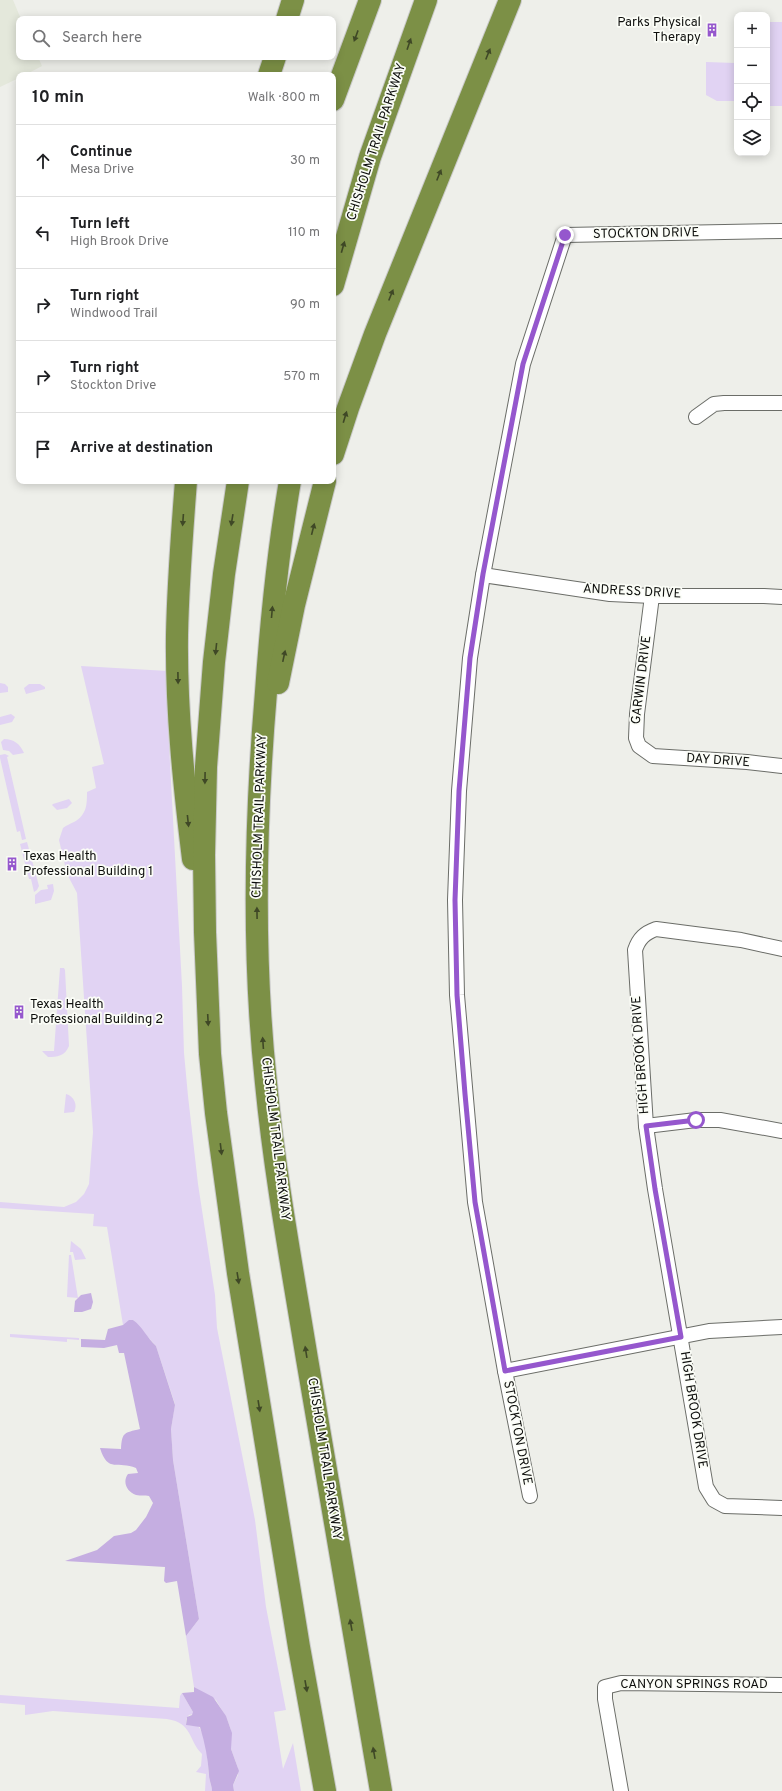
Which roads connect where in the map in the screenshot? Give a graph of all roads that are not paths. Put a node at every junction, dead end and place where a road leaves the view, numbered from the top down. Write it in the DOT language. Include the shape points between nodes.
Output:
graph roads {
  1 [pos="293,0"];
  2 [pos="370,0"];
  3 [pos="426,0"];
  4 [pos="510,0"];
  5 [pos="288,16"];
  6 [pos="274,60"];
  7 [pos="270,72"];
  8 [pos="336,92"];
  9 [pos="782,231"];
  10 [pos="336,275"];
  11 [pos="782,403"];
  12 [pos="696,416"];
  13 [pos="336,445"];
  14 [pos="186,484"];
  15 [pos="238,484"];
  16 [pos="290,484"];
  17 [pos="324,484"];
  18 [pos="483,574"];
  19 [pos="652,596"];
  20 [pos="782,597"];
  21 [pos="653,756"];
  22 [pos="782,766"];
  23 [pos="259,776"];
  24 [pos="782,949"];
  25 [pos="206,981"];
  26 [pos="646,1126"];
  27 [pos="782,1131"];
  28 [pos="782,1327"];
  29 [pos="681,1337"];
  30 [pos="505,1371"];
  31 [pos="530,1496"];
  32 [pos="782,1508"];
  33 [pos="782,1685"];
  34 [pos="325,1791"];
  35 [pos="381,1791"];
  36 [pos="621,1791"];
  1 -- 5 [label="highway"];
  2 -- 8 [label="highway, one-way"];
  10 -- 3 [label="highway, CHISHOLM TRAIL PARKWAY, one-way" via="370,157"];
  13 -- 4 [label="highway, one-way" via="375,334"];
  6 -- 7 [label="highway"];
  9 -- 18 [label="street, STOCKTON DRIVE" via="565,235 523,364"];
  11 -- 12 [label="street" via="714,404"];
  14 -- 25 [label="highway, one-way" via="177,629 179,715"];
  15 -- 25 [label="highway, one-way" via="214,662 206,767"];
  23 -- 16 [label="highway, CHISHOLM TRAIL PARKWAY, one-way" via="273,599"];
  23 -- 17 [label="highway, one-way" via="294,605"];
  18 -- 19 [label="street, ANDRESS DRIVE" via="577,590"];
  18 -- 30 [label="street, STOCKTON DRIVE" via="470,658 459,791 455,900 457,995 475,1202"];
  19 -- 20 [label="street, ANDRESS DRIVE"];
  19 -- 21 [label="street, GARWIN DRIVE" via="636,738 639,746"];
  21 -- 22 [label="street, DAY DRIVE"];
  35 -- 23 [label="highway, CHISHOLM TRAIL PARKWAY, one-way" via="284,1220 266,1082 256,905"];
  24 -- 26 [label="street, HIGH BROOK DRIVE" via="741,940 656,929 647,932 640,939 635,950 635,959"];
  25 -- 34 [label="highway, one-way" via="210,1054 226,1192 299,1648"];
  26 -- 27 [label="street" via="720,1120"];
  26 -- 29 [label="street, HIGH BROOK DRIVE"];
  28 -- 29 [label="street" via="709,1331"];
  29 -- 30 [label="street"];
  29 -- 32 [label="street, HIGH BROOK DRIVE" via="706,1487 714,1500 725,1506"];
  30 -- 31 [label="street, STOCKTON DRIVE"];
  33 -- 36 [label="street, CANYON SPRINGS ROAD" via="621,1683 605,1687"];
}
